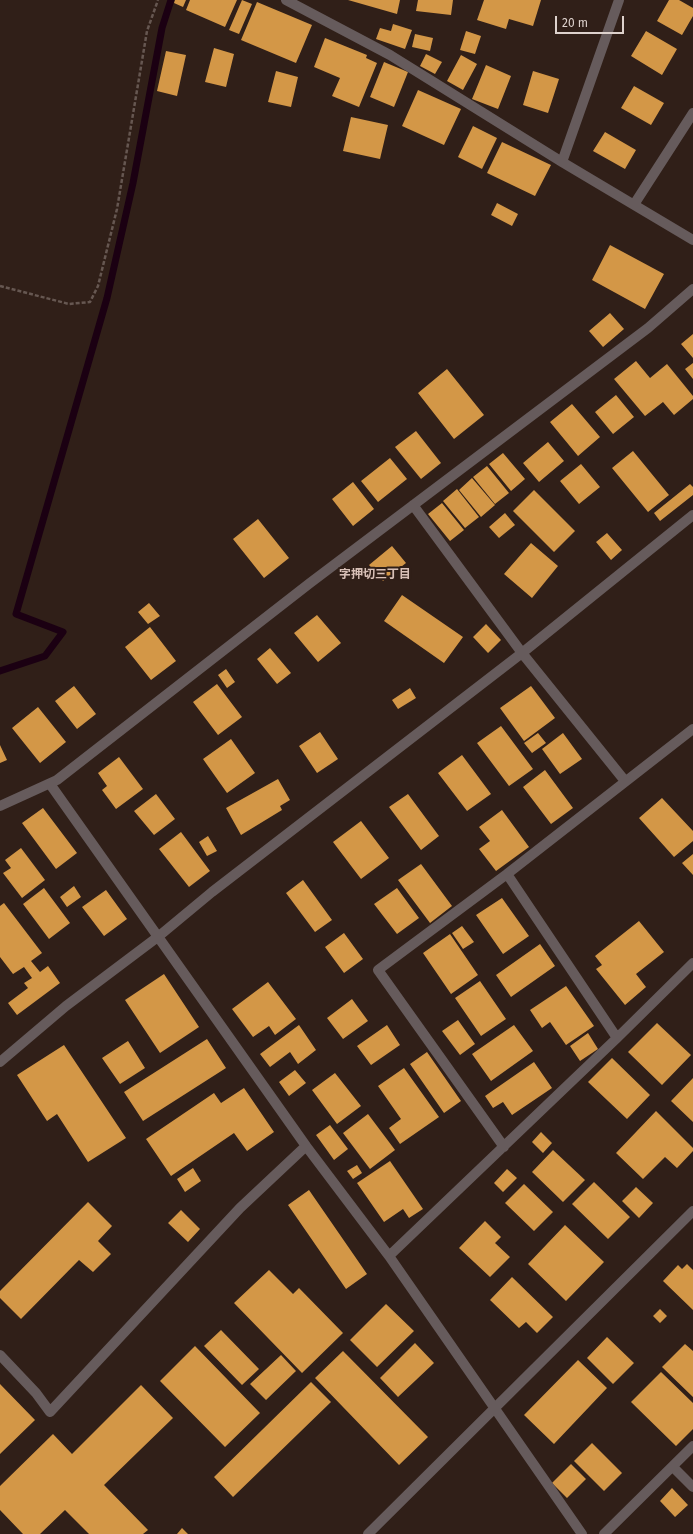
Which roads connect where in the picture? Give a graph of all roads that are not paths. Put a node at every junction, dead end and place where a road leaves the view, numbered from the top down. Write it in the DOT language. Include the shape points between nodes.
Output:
graph roads {
  1 [pos="286,0"];
  2 [pos="619,0"];
  3 [pos="693,113"];
  4 [pos="562,162"];
  5 [pos="635,203"];
  6 [pos="693,240"];
  7 [pos="693,289"];
  8 [pos="413,505"];
  9 [pos="693,515"];
  10 [pos="522,653"];
  11 [pos="693,729"];
  12 [pos="625,781"];
  13 [pos="50,784"];
  14 [pos="0,806"];
  15 [pos="507,874"];
  16 [pos="159,936"];
  17 [pos="693,963"];
  18 [pos="618,1038"];
  19 [pos="0,1062"];
  20 [pos="306,1146"];
  21 [pos="504,1147"];
  22 [pos="693,1211"];
  23 [pos="389,1256"];
  24 [pos="0,1355"];
  25 [pos="494,1409"];
  26 [pos="693,1446"];
  27 [pos="673,1467"];
  28 [pos="693,1488"];
  29 [pos="368,1534"];
  30 [pos="582,1534"];
  31 [pos="604,1534"];
  1 -- 4 [label="street" via="390,55"];
  2 -- 4 [label="street"];
  3 -- 5 [label="street"];
  4 -- 5 [label="street"];
  5 -- 6 [label="street"];
  7 -- 8 [label="street" via="648,328"];
  8 -- 10 [label="street"];
  8 -- 13 [label="street" via="94,753"];
  9 -- 10 [label="street"];
  10 -- 12 [label="street"];
  10 -- 16 [label="street" via="212,892"];
  11 -- 12 [label="street"];
  12 -- 15 [label="street"];
  13 -- 14 [label="street"];
  13 -- 16 [label="street"];
  15 -- 18 [label="street"];
  15 -- 21 [label="street" via="378,970"];
  16 -- 19 [label="street" via="66,1006"];
  16 -- 20 [label="street"];
  17 -- 18 [label="street"];
  18 -- 21 [label="street"];
  20 -- 23 [label="street"];
  20 -- 24 [label="street" via="240,1208 50,1412 36,1393"];
  21 -- 23 [label="street"];
  22 -- 25 [label="street"];
  23 -- 25 [label="street"];
  25 -- 29 [label="street"];
  25 -- 30 [label="street"];
  26 -- 27 [label="street"];
  27 -- 28 [label="street"];
  27 -- 31 [label="street"];
}
